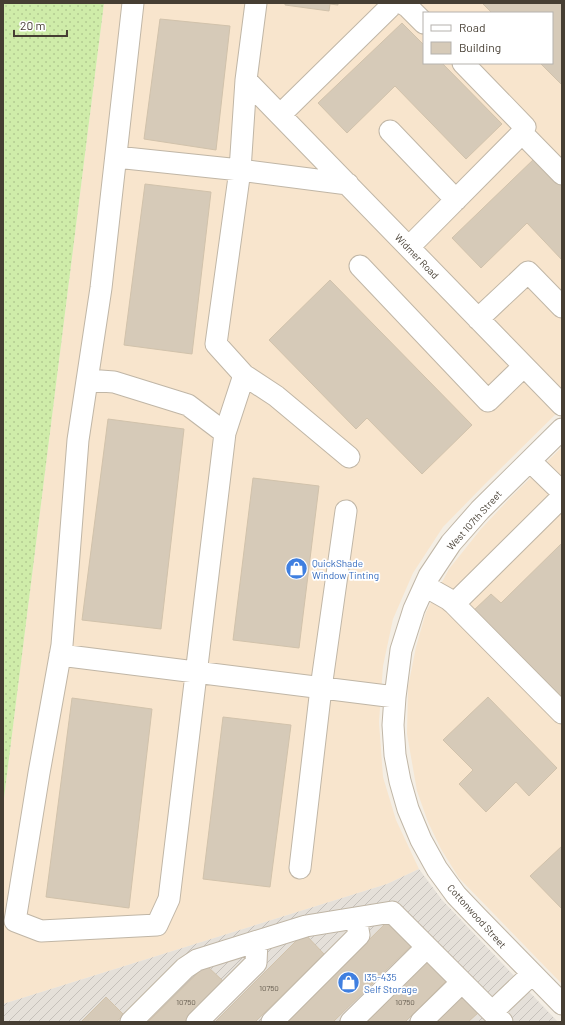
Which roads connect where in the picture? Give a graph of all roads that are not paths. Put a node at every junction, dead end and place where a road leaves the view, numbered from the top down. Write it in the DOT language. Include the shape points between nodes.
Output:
graph roads {
  1 [pos="133,3"];
  2 [pos="256,3"];
  3 [pos="398,3"];
  4 [pos="402,3"];
  5 [pos="423,22"];
  6 [pos="464,64"];
  7 [pos="246,80"];
  8 [pos="276,111"];
  9 [pos="390,131"];
  10 [pos="522,133"];
  11 [pos="116,157"];
  12 [pos="240,170"];
  13 [pos="562,174"];
  14 [pos="348,184"];
  15 [pos="456,200"];
  16 [pos="409,247"];
  17 [pos="360,266"];
  18 [pos="562,308"];
  19 [pos="478,319"];
  20 [pos="524,366"];
  21 [pos="244,375"];
  22 [pos="87,380"];
  23 [pos="562,404"];
  24 [pos="562,429"];
  25 [pos="225,433"];
  26 [pos="349,457"];
  27 [pos="530,461"];
  28 [pos="562,492"];
  29 [pos="562,497"];
  30 [pos="346,511"];
  31 [pos="425,586"];
  32 [pos="454,604"];
  33 [pos="60,655"];
  34 [pos="195,672"];
  35 [pos="320,688"];
  36 [pos="395,697"];
  37 [pos="562,712"];
  38 [pos="300,868"];
  39 [pos="356,918"];
  40 [pos="257,942"];
  41 [pos="427,947"];
  42 [pos="532,974"];
  43 [pos="462,982"];
  44 [pos="562,1004"];
  45 [pos="494,1017"];
  46 [pos="131,1022"];
  47 [pos="197,1022"];
  48 [pos="272,1022"];
  49 [pos="351,1022"];
  50 [pos="421,1022"];
  1 -- 11 [label="street"];
  2 -- 7 [label="street"];
  3 -- 8 [label="street" via="393,4"];
  4 -- 5 [label="street"];
  6 -- 10 [label="street" via="525,127"];
  7 -- 8 [label="street, Widmer Road"];
  7 -- 12 [label="street"];
  8 -- 14 [label="street, Widmer Road"];
  9 -- 15 [label="street"];
  10 -- 13 [label="street"];
  10 -- 15 [label="street"];
  11 -- 12 [label="street"];
  11 -- 22 [label="street" via="102,288"];
  12 -- 14 [label="street"];
  12 -- 21 [label="street" via="216,344"];
  14 -- 16 [label="street, Widmer Road"];
  15 -- 16 [label="street"];
  16 -- 19 [label="street, Widmer Road"];
  17 -- 20 [label="street" via="488,401"];
  18 -- 19 [label="street" via="528,272"];
  19 -- 20 [label="street, Widmer Road"];
  20 -- 23 [label="street, Widmer Road"];
  21 -- 25 [label="street"];
  21 -- 26 [label="street" via="276,396"];
  22 -- 25 [label="street" via="114,382 188,405"];
  22 -- 33 [label="street" via="78,440"];
  24 -- 27 [label="street, West 107th Street"];
  25 -- 34 [label="street"];
  27 -- 28 [label="street"];
  27 -- 31 [label="street, West 107th Street" via="480,510 451,543"];
  29 -- 32 [label="street"];
  30 -- 35 [label="street"];
  31 -- 32 [label="street"];
  31 -- 36 [label="street, West 107th Street" via="414,609 401,650"];
  32 -- 37 [label="street"];
  33 -- 34 [label="street"];
  33 -- 34 [label="street" via="15,921 41,931 157,924 169,899"];
  34 -- 35 [label="street"];
  35 -- 36 [label="street"];
  35 -- 38 [label="street"];
  36 -- 42 [label="street, Cottonwood Street" via="395,755 408,809 421,840 437,869 456,895"];
  39 -- 40 [label="street" via="306,926"];
  39 -- 41 [label="street" via="392,912"];
  39 -- 48 [label="street" via="360,935"];
  40 -- 46 [label="street" via="197,960 185,968"];
  40 -- 47 [label="street" via="256,963"];
  41 -- 43 [label="street"];
  41 -- 49 [label="street"];
  42 -- 44 [label="street, Cottonwood Street"];
  42 -- 45 [label="street"];
  43 -- 45 [label="street"];
  43 -- 50 [label="street"];
}
